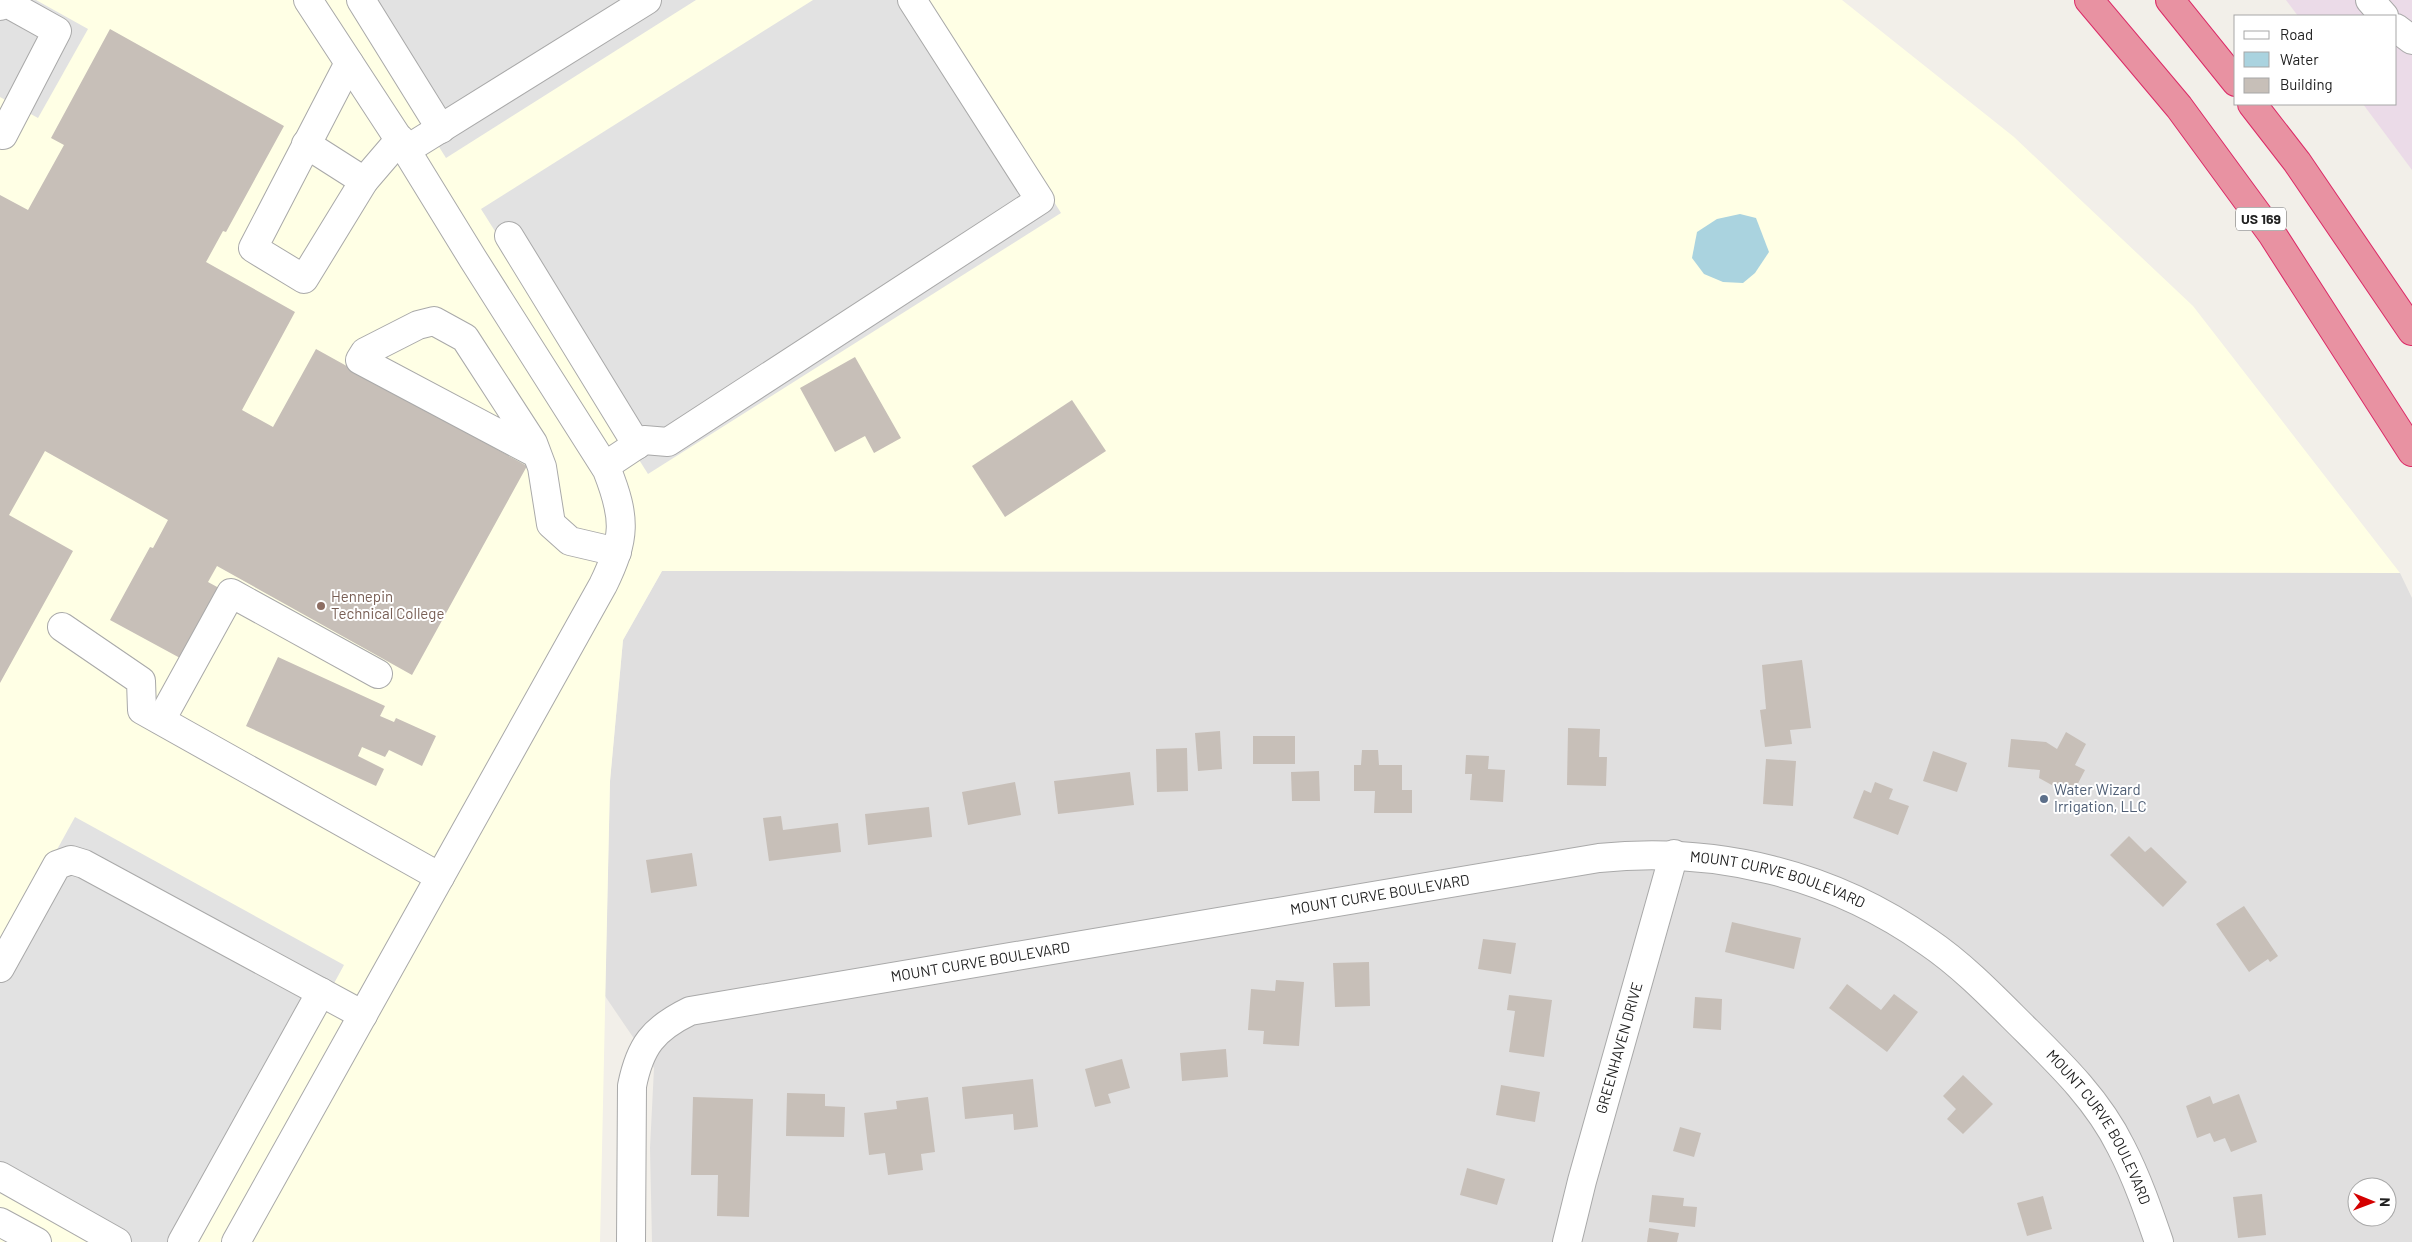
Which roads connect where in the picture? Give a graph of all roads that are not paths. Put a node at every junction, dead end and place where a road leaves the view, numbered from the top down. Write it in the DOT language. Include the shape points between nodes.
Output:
graph roads {
  1 [pos="308,0"];
  2 [pos="361,0"];
  3 [pos="647,0"];
  4 [pos="912,0"];
  5 [pos="2089,0"];
  6 [pos="2170,0"];
  7 [pos="2370,0"];
  8 [pos="0,6"];
  9 [pos="2383,15"];
  10 [pos="2397,29"];
  11 [pos="2412,40"];
  12 [pos="349,63"];
  13 [pos="2234,80"];
  14 [pos="2253,105"];
  15 [pos="441,129"];
  16 [pos="0,133"];
  17 [pos="306,144"];
  18 [pos="403,145"];
  19 [pos="364,181"];
  20 [pos="509,236"];
  21 [pos="2412,331"];
  22 [pos="637,445"];
  23 [pos="2412,452"];
  24 [pos="537,454"];
  25 [pos="605,466"];
  26 [pos="617,552"];
  27 [pos="62,627"];
  28 [pos="378,674"];
  29 [pos="161,720"];
  30 [pos="1674,854"];
  31 [pos="440,877"];
  32 [pos="0,968"];
  33 [pos="321,992"];
  34 [pos="363,1015"];
  35 [pos="0,1176"];
  36 [pos="0,1222"];
  37 [pos="37,1242"];
  38 [pos="117,1242"];
  39 [pos="182,1242"];
  40 [pos="236,1242"];
  41 [pos="631,1242"];
  42 [pos="1567,1242"];
  43 [pos="2159,1242"];
  1 -- 12 [label="street"];
  2 -- 15 [label="street"];
  3 -- 15 [label="street"];
  4 -- 22 [label="street" via="1040,200 668,442 644,440"];
  5 -- 23 [label="highway, US 169" via="2179,107 2267,227"];
  6 -- 13 [label="highway"];
  7 -- 9 [label="street"];
  8 -- 16 [label="street" via="3,1 57,31 3,135"];
  10 -- 11 [label="street"];
  12 -- 17 [label="street"];
  12 -- 18 [label="street"];
  14 -- 21 [label="highway" via="2296,162"];
  15 -- 18 [label="street"];
  17 -- 19 [label="street"];
  17 -- 19 [label="street" via="252,248 304,279"];
  18 -- 19 [label="street"];
  18 -- 25 [label="street"];
  20 -- 22 [label="street"];
  22 -- 25 [label="street"];
  24 -- 24 [label="street" via="465,338 434,321 418,325 365,352 360,360"];
  24 -- 26 [label="street" via="551,524 570,541"];
  25 -- 26 [label="street" via="619,502 622,520"];
  26 -- 31 [label="street" via="603,585"];
  27 -- 29 [label="street" via="141,681 142,710"];
  28 -- 29 [label="street" via="231,593"];
  29 -- 31 [label="street"];
  30 -- 41 [label="street, MOUNT CURVE BOULEVARD" via="1599,858 690,1011 668,1022 650,1039 637,1062 632,1086"];
  30 -- 42 [label="street, GREENHAVEN DRIVE"];
  30 -- 43 [label="street, MOUNT CURVE BOULEVARD" via="1756,864 1811,881 1866,903 1951,959 2081,1087 2121,1146"];
  31 -- 34 [label="street"];
  32 -- 33 [label="street" via="57,865 71,860 84,864"];
  33 -- 34 [label="street"];
  33 -- 39 [label="street"];
  34 -- 40 [label="street"];
  35 -- 38 [label="street"];
  36 -- 37 [label="street"];
}
